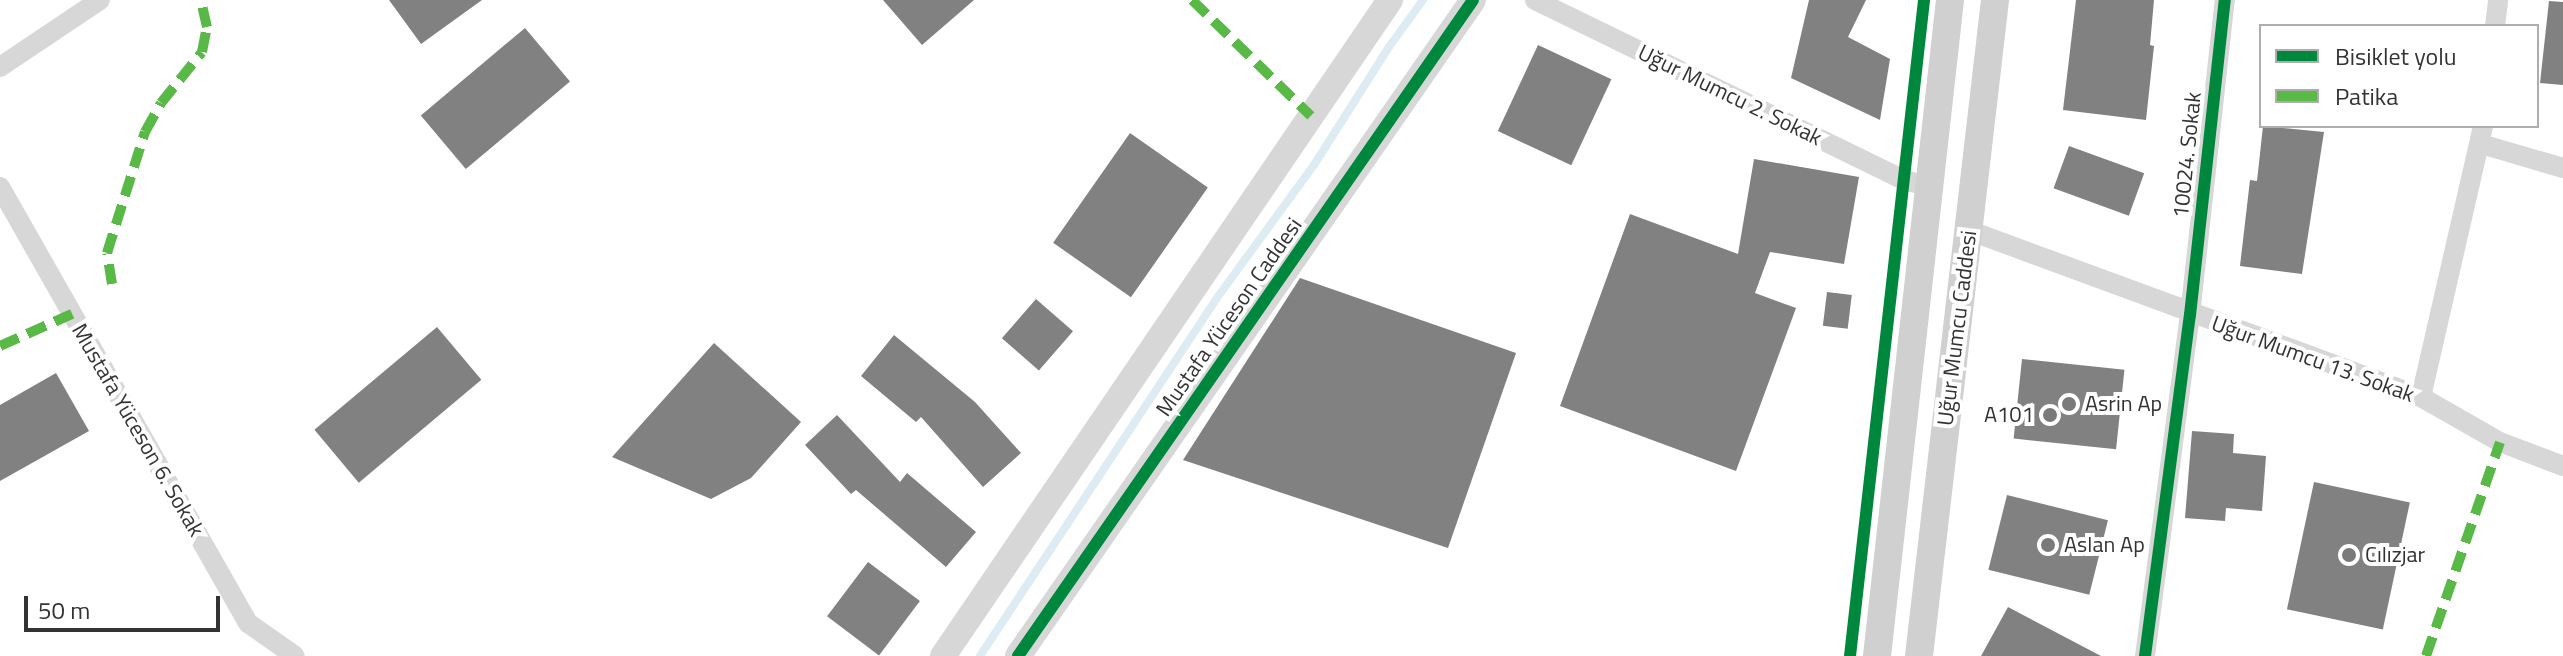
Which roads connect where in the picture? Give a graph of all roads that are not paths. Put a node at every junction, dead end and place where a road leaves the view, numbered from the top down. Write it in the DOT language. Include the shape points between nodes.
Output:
graph roads {
  1 [pos="100,0"];
  2 [pos="1390,0"];
  3 [pos="1473,0"];
  4 [pos="1535,0"];
  5 [pos="1950,0"];
  6 [pos="1995,0"];
  7 [pos="2225,0"];
  8 [pos="2498,0"];
  9 [pos="2495,24"];
  10 [pos="0,67"];
  11 [pos="2482,135"];
  12 [pos="2563,168"];
  13 [pos="1927,186"];
  14 [pos="0,187"];
  15 [pos="1968,230"];
  16 [pos="2190,315"];
  17 [pos="2421,397"];
  18 [pos="2563,466"];
  19 [pos="295,656"];
  20 [pos="943,656"];
  21 [pos="1018,656"];
  22 [pos="1877,656"];
  23 [pos="1919,656"];
  24 [pos="2145,656"];
  1 -- 10 [label="street"];
  2 -- 20 [label="street, Mustafa Yüceson Caddesi"];
  3 -- 21 [label="street, Mustafa Yüceson Caddesi"];
  4 -- 13 [label="street, Uğur Mumcu 2. Sokak" via="1904,180"];
  5 -- 13 [label="main road, Uğur Mumcu Caddesi"];
  6 -- 15 [label="main road, Uğur Mumcu Caddesi"];
  7 -- 16 [label="street, 10024. Sokak"];
  8 -- 9 [label="street"];
  11 -- 12 [label="street"];
  11 -- 17 [label="street"];
  13 -- 22 [label="main road, Uğur Mumcu Caddesi"];
  14 -- 19 [label="street, Mustafa Yüceson 6. Sokak" via="248,623"];
  15 -- 16 [label="street, Uğur Mumcu 13. Sokak"];
  15 -- 23 [label="main road, Uğur Mumcu Caddesi"];
  16 -- 17 [label="street, Uğur Mumcu 13. Sokak"];
  16 -- 24 [label="street, 10024. Sokak"];
  17 -- 18 [label="street, Uğur Mumcu 13. Sokak" via="2500,442"];
}
